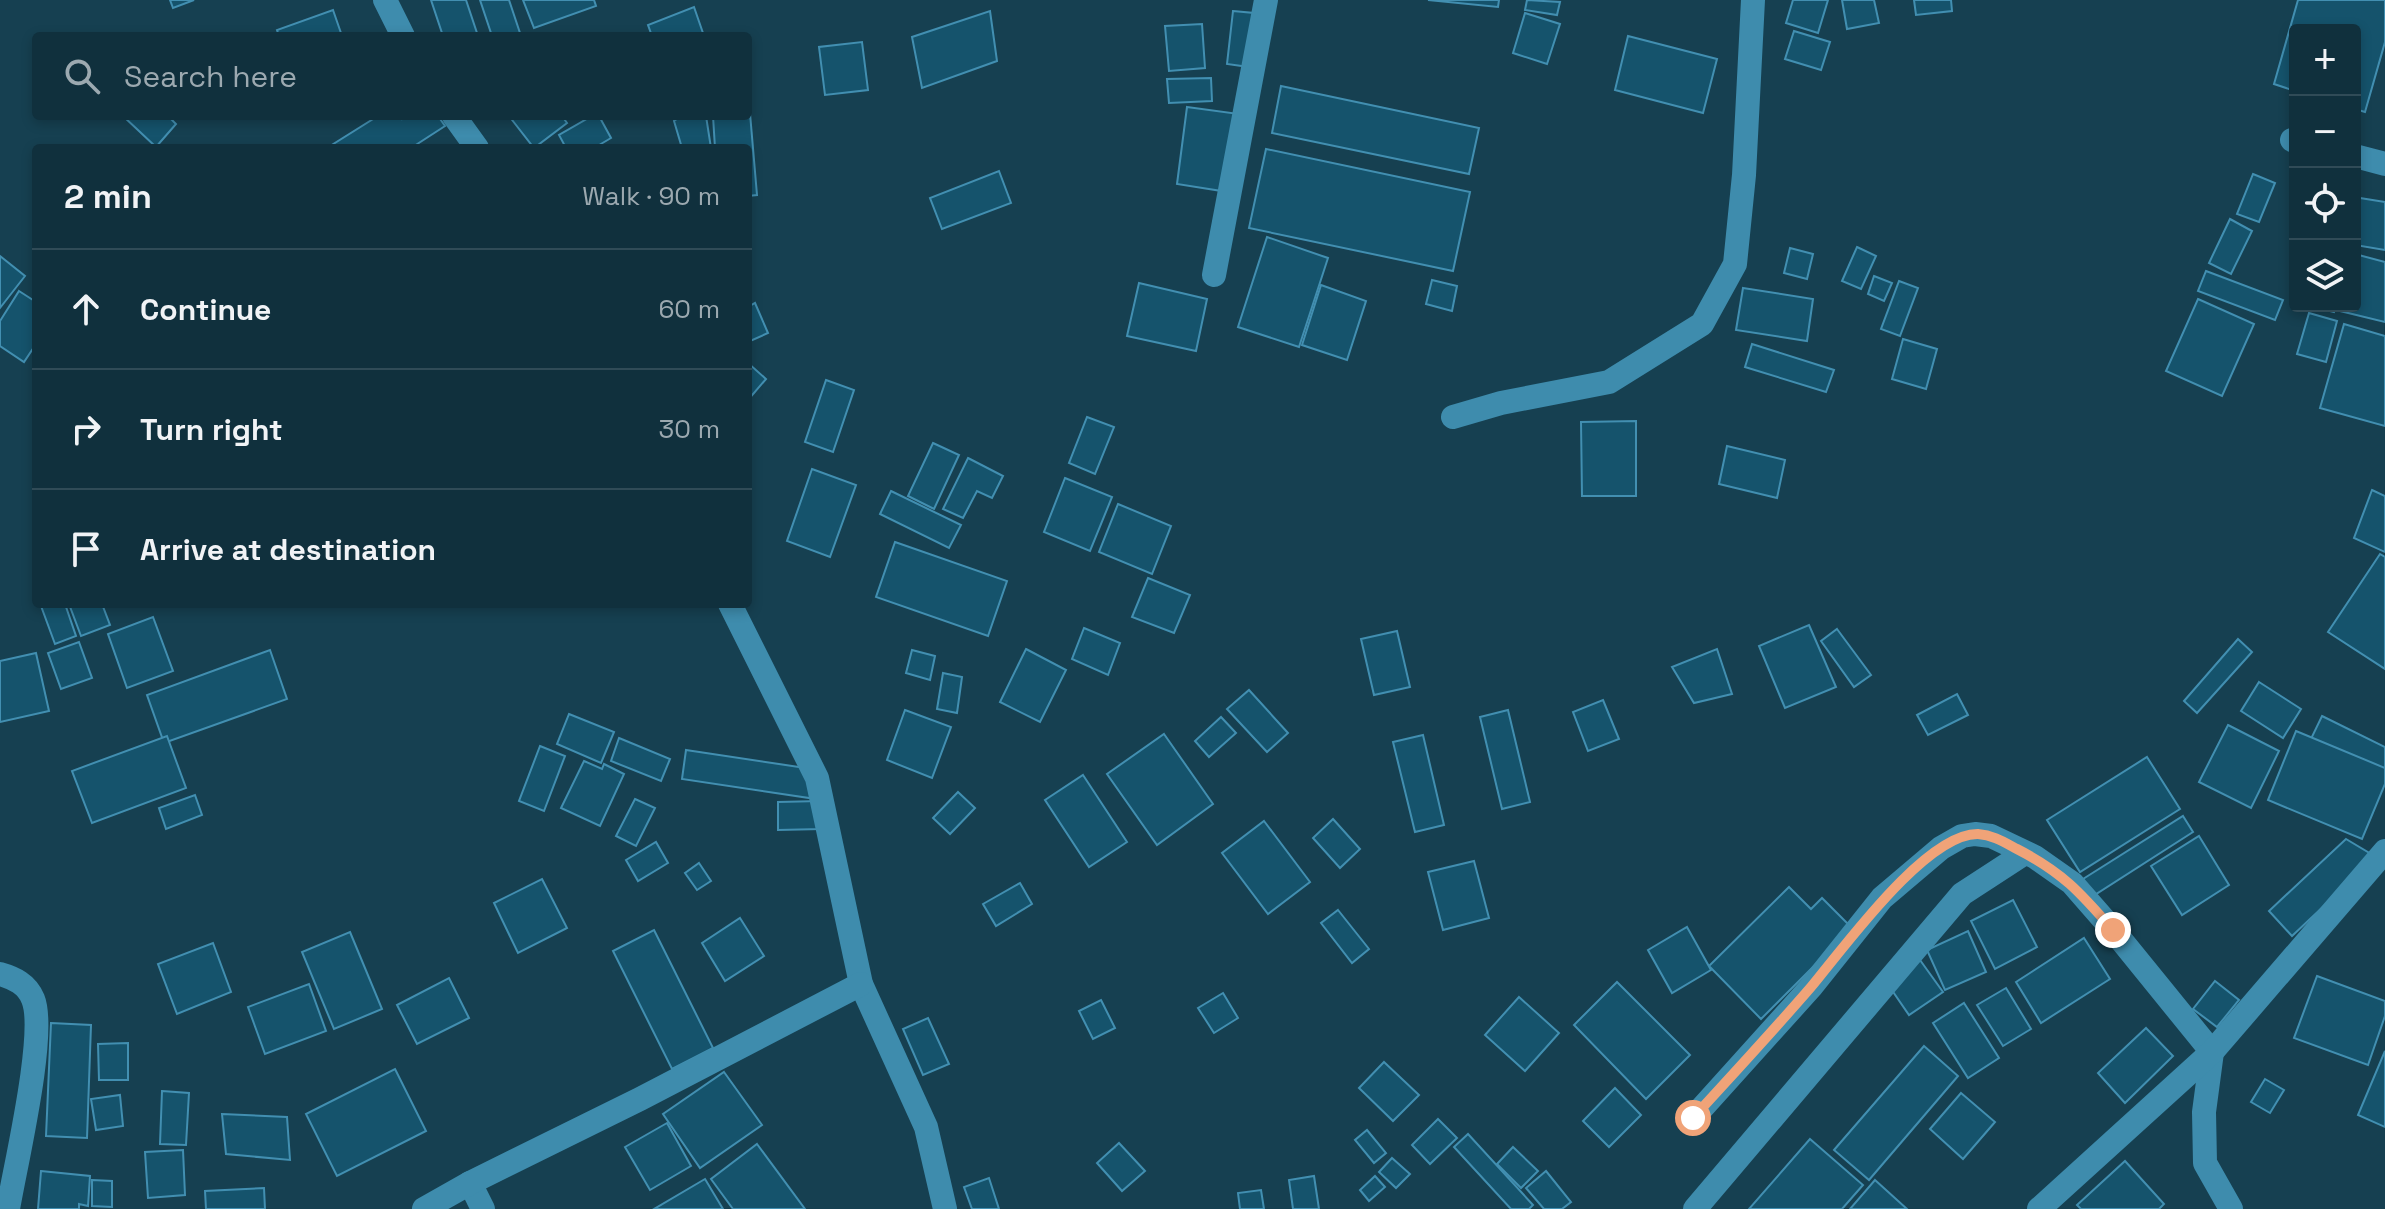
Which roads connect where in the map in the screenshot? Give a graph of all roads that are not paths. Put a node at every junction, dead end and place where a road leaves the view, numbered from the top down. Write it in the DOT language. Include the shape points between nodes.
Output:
graph roads {
  1 [pos="385,0"];
  2 [pos="1266,0"];
  3 [pos="1753,0"];
  4 [pos="401,32"];
  5 [pos="457,120"];
  6 [pos="474,144"];
  7 [pos="2361,158"];
  8 [pos="2385,164"];
  9 [pos="1214,275"];
  10 [pos="1453,417"];
  11 [pos="732,608"];
  12 [pos="2385,851"];
  13 [pos="2025,853"];
  14 [pos="0,974"];
  15 [pos="861,984"];
  16 [pos="2212,1052"];
  17 [pos="1693,1118"];
  18 [pos="470,1183"];
  19 [pos="8,1209"];
  20 [pos="424,1209"];
  21 [pos="483,1209"];
  22 [pos="945,1209"];
  23 [pos="1695,1209"];
  24 [pos="2039,1209"];
  25 [pos="2231,1209"];
  1 -- 4 [label="street"];
  2 -- 9 [label="street"];
  3 -- 10 [label="street" via="1735,264 1702,324 1609,382"];
  5 -- 6 [label="street"];
  7 -- 8 [label="street"];
  11 -- 15 [label="street" via="817,778"];
  12 -- 16 [label="street"];
  13 -- 16 [label="street" via="2072,883"];
  13 -- 17 [label="street" via="1975,834 1941,848 1882,898 1811,987"];
  13 -- 23 [label="street" via="1962,894"];
  14 -- 19 [label="street" via="19,980 33,999 37,1038"];
  15 -- 18 [label="street"];
  15 -- 22 [label="street" via="926,1127"];
  16 -- 24 [label="street"];
  16 -- 25 [label="street" via="2204,1112 2205,1163"];
  18 -- 20 [label="street"];
  18 -- 21 [label="street"];
}
